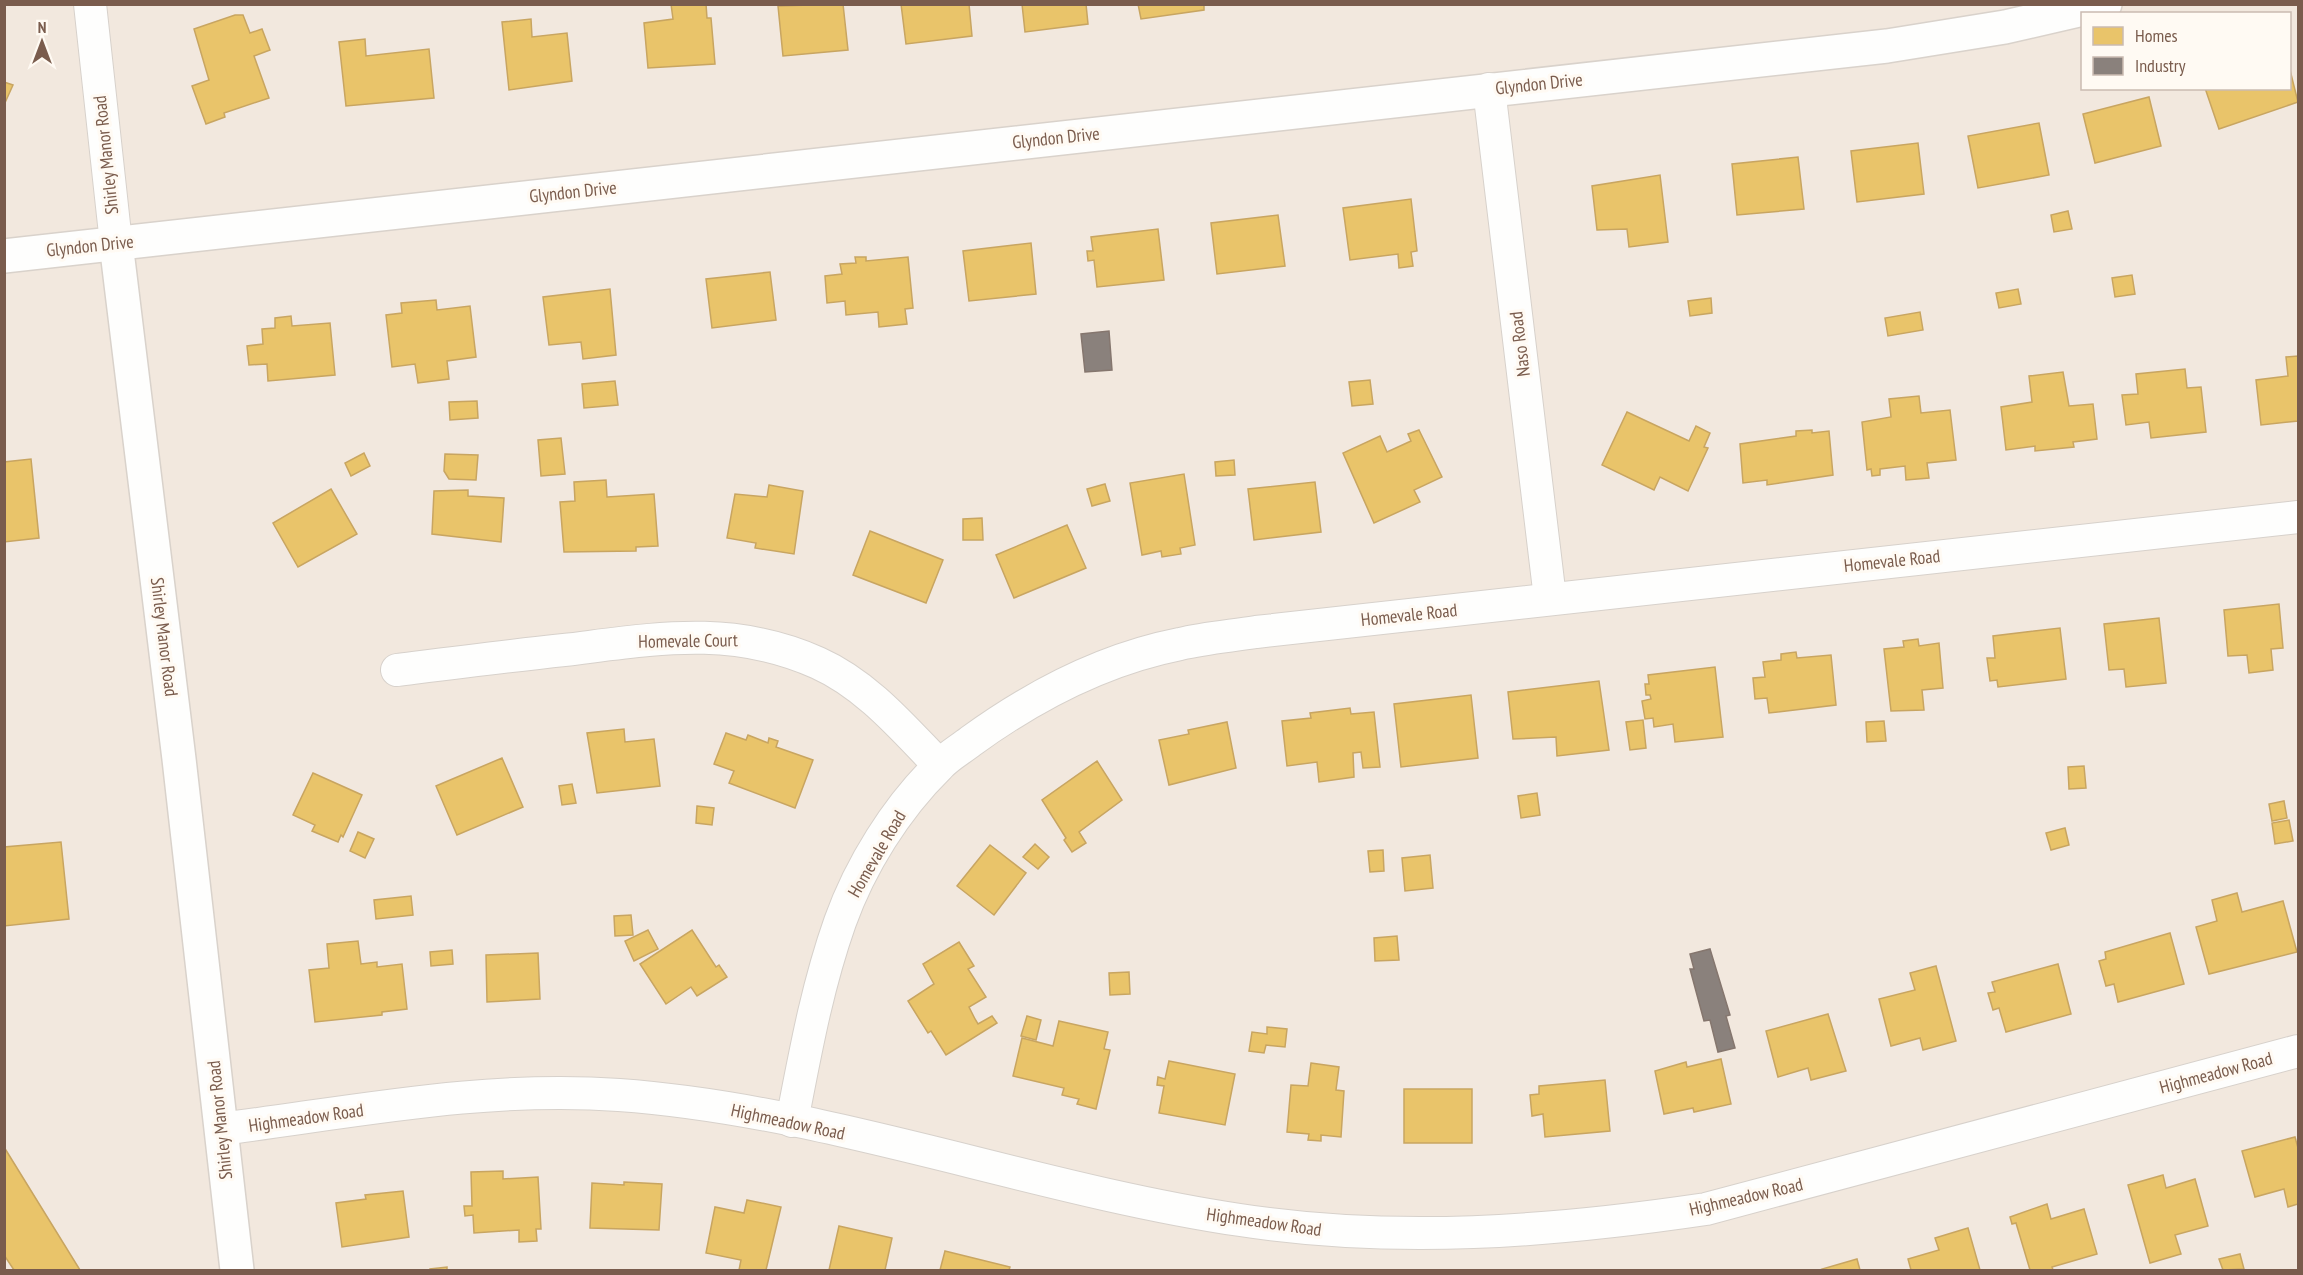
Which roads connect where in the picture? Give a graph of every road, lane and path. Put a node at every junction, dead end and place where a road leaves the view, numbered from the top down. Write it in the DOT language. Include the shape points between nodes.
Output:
graph roads {
  1 [pos="90,4"];
  2 [pos="2105,4"];
  3 [pos="1489,89"];
  4 [pos="116,243"];
  5 [pos="4,256"];
  6 [pos="2298,517"];
  7 [pos="1550,598"];
  8 [pos="397,670"];
  9 [pos="939,765"];
  10 [pos="2298,1051"];
  11 [pos="792,1121"];
  12 [pos="221,1130"];
  13 [pos="237,1270"];
  1 -- 4 [label="street, Shirley Manor Road"];
  2 -- 3 [label="street, Glyndon Drive" via="2005,27 1887,45"];
  3 -- 4 [label="street, Glyndon Drive"];
  3 -- 7 [label="street, Naso Road"];
  4 -- 5 [label="street, Glyndon Drive"];
  4 -- 12 [label="street, Shirley Manor Road"];
  6 -- 7 [label="street, Homevale Road"];
  7 -- 9 [label="street, Homevale Road" via="1179,644 1121,660 1069,682 1006,716"];
  8 -- 9 [label="street, Homevale Court" via="658,638 719,637 766,643 820,664 876,700"];
  9 -- 11 [label="street, Homevale Road" via="898,813 866,865 840,921 815,1005"];
  10 -- 11 [label="street, Highmeadow Road" via="1706,1209 1515,1232 1336,1232 1239,1220 1134,1201"];
  11 -- 12 [label="street, Highmeadow Road" via="619,1095 546,1093 462,1097"];
  12 -- 13 [label="street, Shirley Manor Road"];
}
